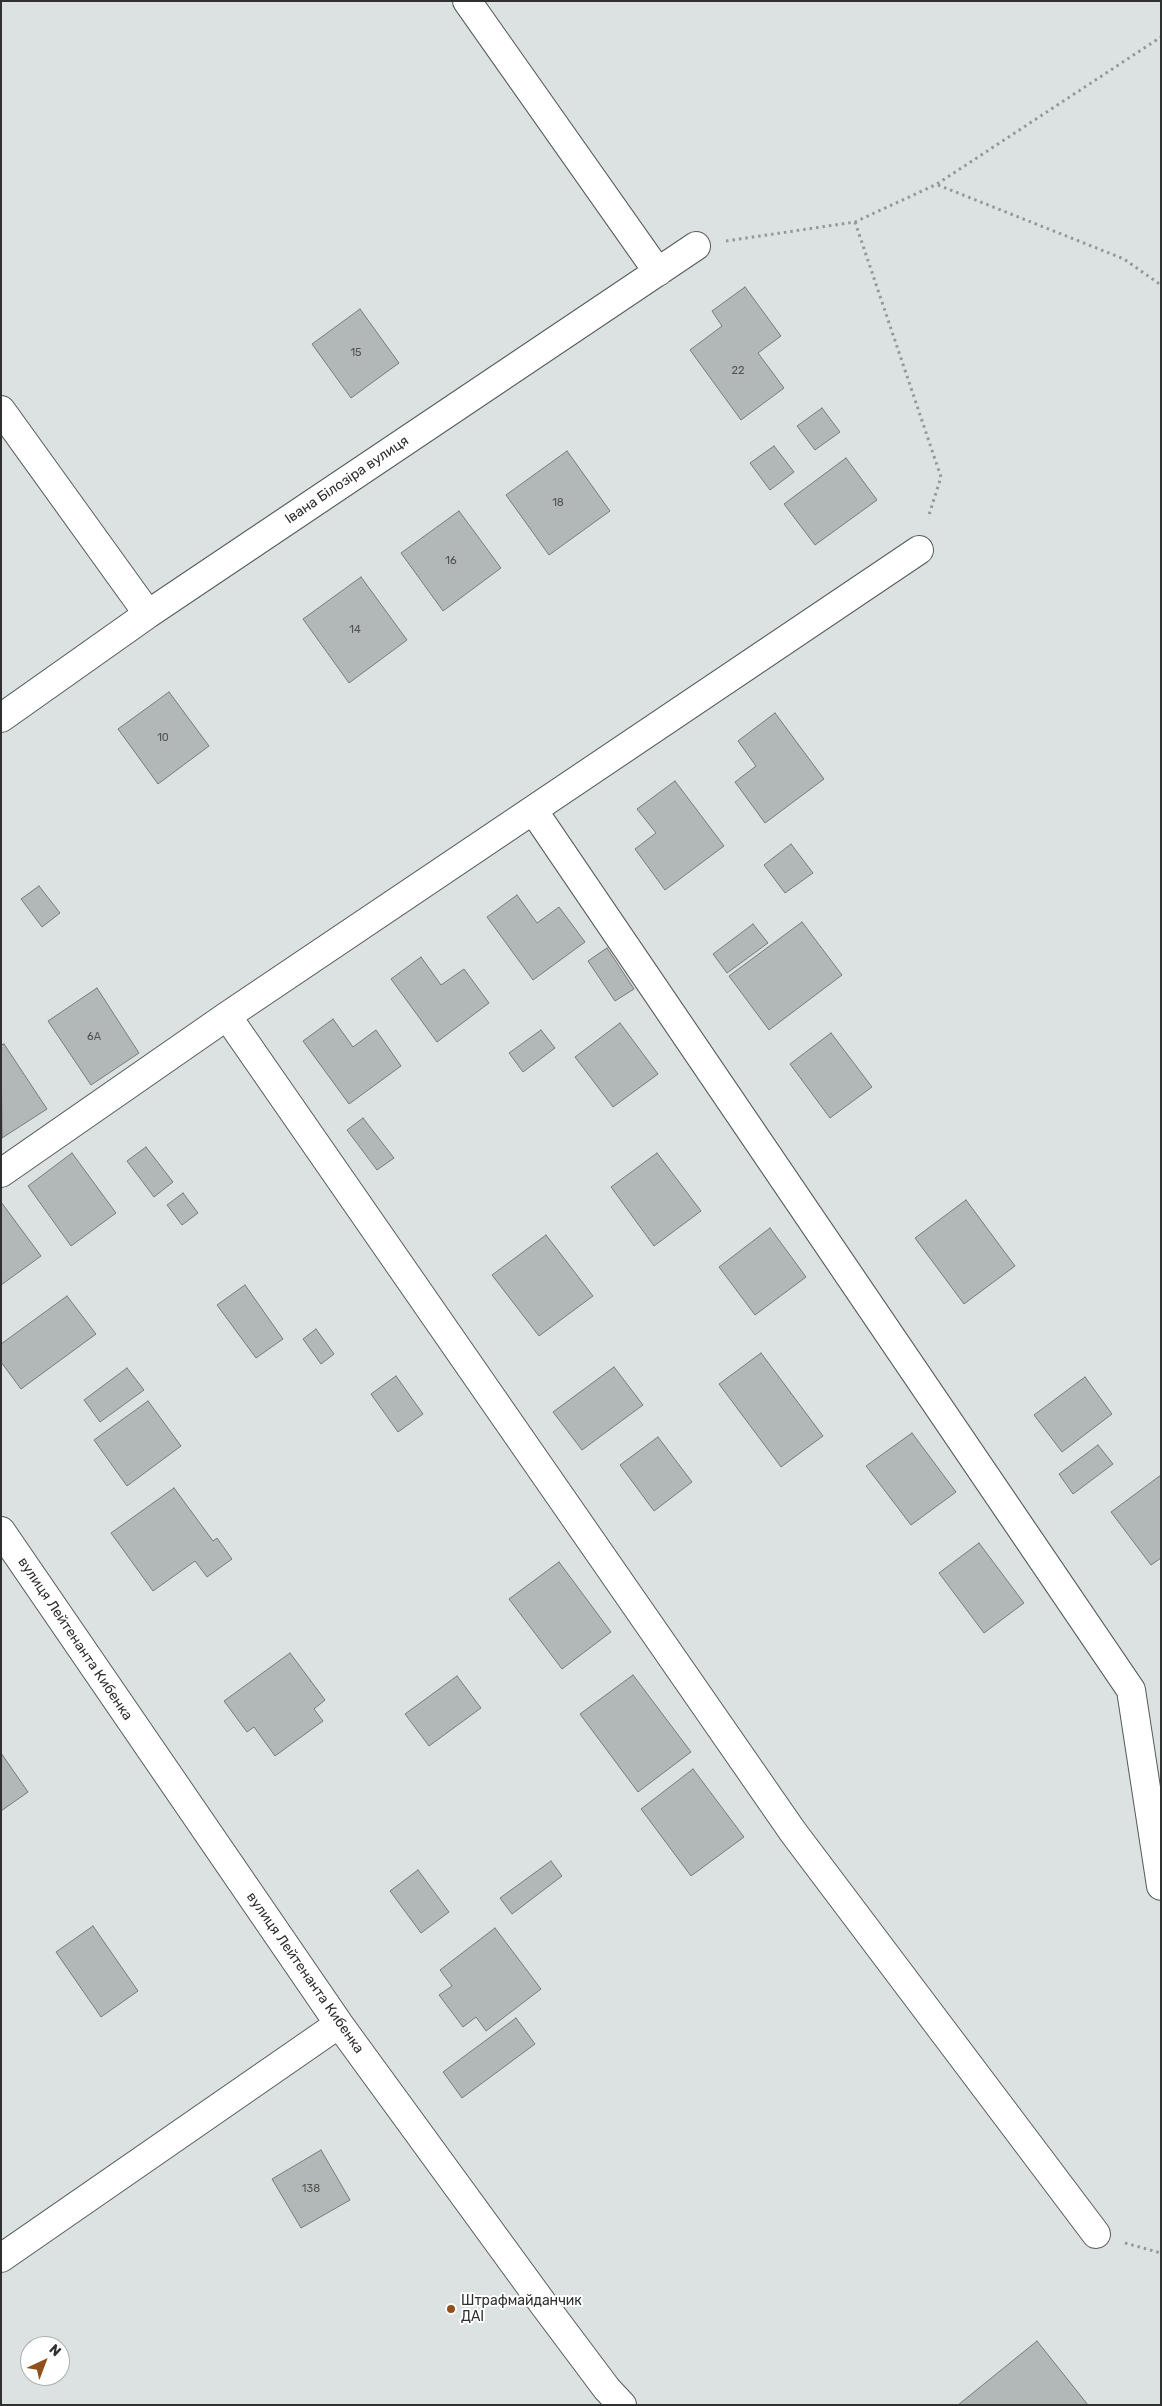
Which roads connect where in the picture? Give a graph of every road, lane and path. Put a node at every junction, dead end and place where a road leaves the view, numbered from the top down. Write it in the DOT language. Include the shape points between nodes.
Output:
graph roads {
  1 [pos="466,1"];
  2 [pos="1161,38"];
  3 [pos="937,184"];
  4 [pos="855,222"];
  5 [pos="696,246"];
  6 [pos="658,272"];
  7 [pos="1161,285"];
  8 [pos="1,410"];
  9 [pos="919,550"];
  10 [pos="148,614"];
  11 [pos="1,718"];
  12 [pos="532,810"];
  13 [pos="227,1016"];
  14 [pos="1,1173"];
  15 [pos="1,1531"];
  16 [pos="1161,1886"];
  17 [pos="339,2024"];
  18 [pos="1096,2234"];
  19 [pos="1,2258"];
  20 [pos="622,2405"];
  1 -- 6 [label="street"];
  2 -- 3 [label="path"];
  3 -- 4 [label="path"];
  3 -- 7 [label="path" via="1124,259"];
  4 -- 5 [label="path"];
  4 -- 9 [label="path" via="941,477"];
  5 -- 6 [label="street, Івана Білозіра вулиця"];
  6 -- 10 [label="street, Івана Білозіра вулиця"];
  8 -- 10 [label="street"];
  9 -- 12 [label="street"];
  10 -- 11 [label="street, Івана Білозіра вулиця"];
  12 -- 13 [label="street"];
  12 -- 16 [label="street" via="1131,1690"];
  13 -- 14 [label="street"];
  13 -- 18 [label="street" via="792,1832"];
  15 -- 17 [label="street, вулиця Лейтенанта Кибенка"];
  17 -- 19 [label="street"];
  17 -- 20 [label="street, вулиця Лейтенанта Кибенка" via="555,2320"];
}
